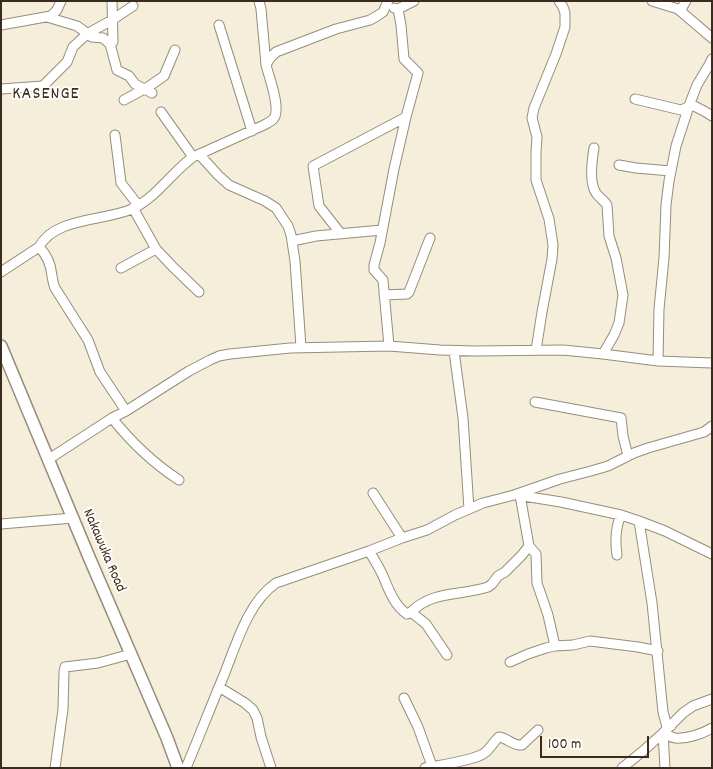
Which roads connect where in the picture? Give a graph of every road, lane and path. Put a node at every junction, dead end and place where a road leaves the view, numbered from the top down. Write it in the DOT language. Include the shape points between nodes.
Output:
graph roads {
  1 [pos="61,1"];
  2 [pos="112,1"];
  3 [pos="259,1"];
  4 [pos="414,1"];
  5 [pos="559,1"];
  6 [pos="652,1"];
  7 [pos="686,1"];
  8 [pos="387,4"];
  9 [pos="133,6"];
  10 [pos="398,9"];
  11 [pos="680,11"];
  12 [pos="47,17"];
  13 [pos="113,20"];
  14 [pos="1,25"];
  15 [pos="220,26"];
  16 [pos="87,34"];
  17 [pos="712,38"];
  18 [pos="113,42"];
  19 [pos="175,50"];
  20 [pos="712,59"];
  21 [pos="266,65"];
  22 [pos="1,89"];
  23 [pos="152,93"];
  24 [pos="635,99"];
  25 [pos="124,100"];
  26 [pos="688,107"];
  27 [pos="161,112"];
  28 [pos="712,116"];
  29 [pos="406,117"];
  30 [pos="252,130"];
  31 [pos="115,135"];
  32 [pos="594,148"];
  33 [pos="196,155"];
  34 [pos="619,164"];
  35 [pos="670,172"];
  36 [pos="136,207"];
  37 [pos="382,230"];
  38 [pos="341,234"];
  39 [pos="430,238"];
  40 [pos="292,241"];
  41 [pos="39,247"];
  42 [pos="156,249"];
  43 [pos="121,268"];
  44 [pos="1,272"];
  45 [pos="198,292"];
  46 [pos="384,295"];
  47 [pos="1,346"];
  48 [pos="389,346"];
  49 [pos="301,347"];
  50 [pos="536,350"];
  51 [pos="454,351"];
  52 [pos="603,354"];
  53 [pos="658,361"];
  54 [pos="712,363"];
  55 [pos="535,402"];
  56 [pos="126,412"];
  57 [pos="112,418"];
  58 [pos="712,426"];
  59 [pos="628,456"];
  60 [pos="49,459"];
  61 [pos="179,480"];
  62 [pos="373,492"];
  63 [pos="517,495"];
  64 [pos="469,509"];
  65 [pos="621,515"];
  66 [pos="73,518"];
  67 [pos="639,521"];
  68 [pos="1,524"];
  69 [pos="402,538"];
  70 [pos="529,546"];
  71 [pos="369,551"];
  72 [pos="712,554"];
  73 [pos="617,555"];
  74 [pos="411,612"];
  75 [pos="555,646"];
  76 [pos="658,651"];
  77 [pos="131,654"];
  78 [pos="447,655"];
  79 [pos="510,662"];
  80 [pos="219,687"];
  81 [pos="404,698"];
  82 [pos="712,699"];
  83 [pos="671,726"];
  84 [pos="712,728"];
  85 [pos="538,730"];
  86 [pos="664,734"];
  87 [pos="429,767"];
  88 [pos="55,768"];
  89 [pos="178,768"];
  90 [pos="186,768"];
  91 [pos="271,768"];
  92 [pos="622,768"];
  93 [pos="665,768"];
  1 -- 12 [label="street" via="54,14"];
  2 -- 13 [label="street"];
  3 -- 21 [label="street"];
  4 -- 10 [label="street"];
  5 -- 50 [label="street" via="565,13 565,27 532,118 538,137 536,180 549,219 553,245"];
  6 -- 11 [label="street"];
  7 -- 11 [label="street"];
  8 -- 10 [label="street"];
  8 -- 21 [label="street" via="370,20 276,52"];
  9 -- 13 [label="street"];
  10 -- 29 [label="street" via="404,59 418,73"];
  11 -- 17 [label="street"];
  12 -- 14 [label="street"];
  12 -- 16 [label="street" via="77,26"];
  13 -- 16 [label="street"];
  13 -- 18 [label="street"];
  15 -- 30 [label="street"];
  16 -- 22 [label="street" via="73,47 67,62 43,86"];
  16 -- 23 [label="street" via="103,38 110,44 118,70"];
  19 -- 25 [label="street" via="164,76"];
  20 -- 26 [label="street"];
  21 -- 30 [label="street" via="276,115"];
  24 -- 26 [label="street" via="681,110"];
  26 -- 28 [label="street" via="694,106"];
  26 -- 35 [label="street"];
  27 -- 33 [label="street"];
  29 -- 37 [label="street"];
  29 -- 38 [label="street" via="313,166 319,206"];
  30 -- 33 [label="street"];
  31 -- 36 [label="street" via="121,183"];
  32 -- 52 [label="street" via="591,168 594,188 607,206 609,236 623,295 619,323"];
  33 -- 36 [label="street"];
  33 -- 40 [label="street" via="229,185 276,208 290,231"];
  34 -- 35 [label="street"];
  35 -- 53 [label="street"];
  36 -- 41 [label="street" via="67,226 42,240"];
  36 -- 42 [label="street"];
  37 -- 38 [label="street"];
  37 -- 46 [label="street" via="374,270 383,280"];
  38 -- 40 [label="street"];
  39 -- 46 [label="street" via="409,292"];
  40 -- 49 [label="street"];
  41 -- 44 [label="street"];
  41 -- 56 [label="street" via="49,259 55,288 88,340 100,372"];
  42 -- 43 [label="street"];
  42 -- 45 [label="street"];
  46 -- 48 [label="street"];
  47 -- 60 [label="main road, Nakawuka Road"];
  48 -- 49 [label="street"];
  48 -- 51 [label="street"];
  49 -- 56 [label="street" via="219,356 189,371"];
  50 -- 51 [label="street"];
  50 -- 52 [label="street"];
  51 -- 64 [label="street"];
  52 -- 53 [label="street"];
  53 -- 54 [label="street"];
  55 -- 59 [label="street" via="621,418"];
  56 -- 57 [label="street"];
  57 -- 60 [label="street"];
  57 -- 61 [label="street" via="156,463"];
  58 -- 59 [label="street" via="704,432"];
  59 -- 63 [label="street" via="608,466"];
  60 -- 66 [label="main road, Nakawuka Road"];
  62 -- 69 [label="street"];
  63 -- 64 [label="street"];
  63 -- 65 [label="street"];
  63 -- 70 [label="street"];
  64 -- 69 [label="street" via="427,530"];
  65 -- 67 [label="street"];
  65 -- 73 [label="street" via="616,537"];
  66 -- 68 [label="street"];
  66 -- 77 [label="main road, Nakawuka Road"];
  67 -- 72 [label="street"];
  67 -- 76 [label="street"];
  69 -- 71 [label="street"];
  70 -- 74 [label="street" via="488,587 441,595"];
  70 -- 75 [label="street" via="536,554 537,583"];
  71 -- 74 [label="street" via="400,610 407,614"];
  71 -- 80 [label="street" via="269,587 248,617"];
  74 -- 78 [label="street" via="426,624"];
  75 -- 76 [label="street" via="590,641"];
  75 -- 79 [label="street"];
  76 -- 83 [label="street" via="663,712 667,726"];
  77 -- 88 [label="street" via="65,667"];
  77 -- 89 [label="main road, Nakawuka Road"];
  80 -- 90 [label="street"];
  80 -- 91 [label="street" via="253,710"];
  81 -- 87 [label="street" via="423,740"];
  82 -- 83 [label="street" via="693,706"];
  83 -- 86 [label="street"];
  84 -- 86 [label="street" via="683,738"];
  85 -- 87 [label="street" via="522,745 499,737 484,754"];
  86 -- 92 [label="street"];
  86 -- 93 [label="street"];
}
